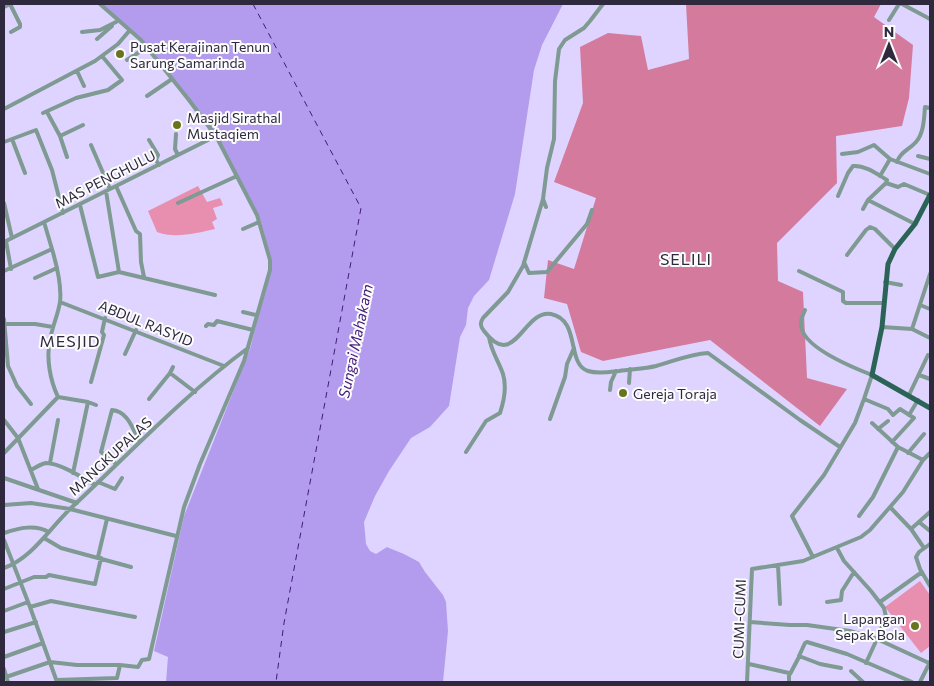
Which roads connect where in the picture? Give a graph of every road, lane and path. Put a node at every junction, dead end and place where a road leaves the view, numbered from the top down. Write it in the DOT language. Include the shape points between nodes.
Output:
graph roads {
  1 [pos="100,4"];
  2 [pos="603,4"];
  3 [pos="900,4"];
  4 [pos="4,7"];
  5 [pos="889,20"];
  6 [pos="930,20"];
  7 [pos="117,21"];
  8 [pos="130,30"];
  9 [pos="11,32"];
  10 [pos="82,32"];
  11 [pos="97,39"];
  12 [pos="147,46"];
  13 [pos="102,56"];
  14 [pos="127,60"];
  15 [pos="77,71"];
  16 [pos="172,79"];
  17 [pos="84,86"];
  18 [pos="147,96"];
  19 [pos="929,108"];
  20 [pos="4,109"];
  21 [pos="83,126"];
  22 [pos="176,134"];
  23 [pos="60,136"];
  24 [pos="216,136"];
  25 [pos="12,139"];
  26 [pos="149,140"];
  27 [pos="4,142"];
  28 [pos="91,145"];
  29 [pos="177,153"];
  30 [pos="842,154"];
  31 [pos="918,156"];
  32 [pos="67,157"];
  33 [pos="930,159"];
  34 [pos="890,160"];
  35 [pos="897,162"];
  36 [pos="158,163"];
  37 [pos="25,173"];
  38 [pos="930,174"];
  39 [pos="237,176"];
  40 [pos="880,176"];
  41 [pos="886,183"];
  42 [pos="116,186"];
  43 [pos="108,190"];
  44 [pos="930,195"];
  45 [pos="838,196"];
  46 [pos="543,199"];
  47 [pos="868,200"];
  48 [pos="4,202"];
  49 [pos="178,203"];
  50 [pos="80,205"];
  51 [pos="546,207"];
  52 [pos="863,209"];
  53 [pos="592,210"];
  54 [pos="63,213"];
  55 [pos="44,222"];
  56 [pos="259,222"];
  57 [pos="915,224"];
  58 [pos="243,228"];
  59 [pos="12,238"];
  60 [pos="5,242"];
  61 [pos="52,249"];
  62 [pos="896,249"];
  63 [pos="847,255"];
  64 [pos="524,262"];
  65 [pos="11,268"];
  66 [pos="57,268"];
  67 [pos="4,271"];
  68 [pos="799,271"];
  69 [pos="119,272"];
  70 [pos="930,274"];
  71 [pos="144,277"];
  72 [pos="35,278"];
  73 [pos="885,282"];
  74 [pos="901,285"];
  75 [pos="215,295"];
  76 [pos="60,302"];
  77 [pos="883,303"];
  78 [pos="920,305"];
  79 [pos="930,308"];
  80 [pos="805,310"];
  81 [pos="243,312"];
  82 [pos="256,315"];
  83 [pos="105,318"];
  84 [pos="4,319"];
  85 [pos="4,324"];
  86 [pos="206,326"];
  87 [pos="53,327"];
  88 [pos="882,327"];
  89 [pos="912,329"];
  90 [pos="136,330"];
  91 [pos="253,330"];
  92 [pos="489,337"];
  93 [pos="930,337"];
  94 [pos="574,347"];
  95 [pos="248,348"];
  96 [pos="125,354"];
  97 [pos="928,355"];
  98 [pos="224,366"];
  99 [pos="174,368"];
  100 [pos="630,369"];
  101 [pos="616,371"];
  102 [pos="170,373"];
  103 [pos="872,375"];
  104 [pos="919,375"];
  105 [pos="930,378"];
  106 [pos="91,382"];
  107 [pos="629,383"];
  108 [pos="610,390"];
  109 [pos="195,392"];
  110 [pos="909,395"];
  111 [pos="58,397"];
  112 [pos="149,399"];
  113 [pos="864,399"];
  114 [pos="918,400"];
  115 [pos="88,402"];
  116 [pos="31,404"];
  117 [pos="96,405"];
  118 [pos="107,405"];
  119 [pos="930,408"];
  120 [pos="112,410"];
  121 [pos="909,414"];
  122 [pos="550,419"];
  123 [pos="4,420"];
  124 [pos="58,420"];
  125 [pos="888,421"];
  126 [pos="872,423"];
  127 [pos="878,429"];
  128 [pos="924,434"];
  129 [pos="18,438"];
  130 [pos="140,442"];
  131 [pos="892,442"];
  132 [pos="840,447"];
  133 [pos="898,447"];
  134 [pos="466,452"];
  135 [pos="4,453"];
  136 [pos="908,453"];
  137 [pos="930,455"];
  138 [pos="923,460"];
  139 [pos="50,463"];
  140 [pos="116,464"];
  141 [pos="31,470"];
  142 [pos="73,472"];
  143 [pos="4,478"];
  144 [pos="122,478"];
  145 [pos="97,484"];
  146 [pos="38,489"];
  147 [pos="77,503"];
  148 [pos="4,505"];
  149 [pos="890,507"];
  150 [pos="70,509"];
  151 [pos="930,512"];
  152 [pos="859,516"];
  153 [pos="108,519"];
  154 [pos="919,522"];
  155 [pos="911,530"];
  156 [pos="930,531"];
  157 [pos="49,532"];
  158 [pos="4,533"];
  159 [pos="176,536"];
  160 [pos="44,538"];
  161 [pos="4,540"];
  162 [pos="930,544"];
  163 [pos="5,545"];
  164 [pos="837,548"];
  165 [pos="924,548"];
  166 [pos="813,557"];
  167 [pos="100,558"];
  168 [pos="13,564"];
  169 [pos="778,565"];
  170 [pos="131,567"];
  171 [pos="4,568"];
  172 [pos="854,572"];
  173 [pos="922,572"];
  174 [pos="19,583"];
  175 [pos="930,586"];
  176 [pos="4,589"];
  177 [pos="827,602"];
  178 [pos="880,602"];
  179 [pos="29,604"];
  180 [pos="780,604"];
  181 [pos="4,610"];
  182 [pos="135,617"];
  183 [pos="36,622"];
  184 [pos="750,622"];
  185 [pos="4,632"];
  186 [pos="877,639"];
  187 [pos="44,643"];
  188 [pos="4,657"];
  189 [pos="799,657"];
  190 [pos="50,662"];
  191 [pos="930,662"];
  192 [pos="866,663"];
  193 [pos="748,664"];
  194 [pos="120,665"];
  195 [pos="842,668"];
  196 [pos="851,671"];
  197 [pos="5,673"];
  198 [pos="790,674"];
  199 [pos="117,680"];
  200 [pos="57,681"];
  201 [pos="8,682"];
  202 [pos="747,682"];
  203 [pos="789,682"];
  204 [pos="863,682"];
  205 [pos="912,682"];
  206 [pos="920,682"];
  1 -- 7 [label="street"];
  2 -- 46 [label="street" via="584,28 565,40 559,49 554,139"];
  3 -- 5 [label="street"];
  3 -- 6 [label="street"];
  4 -- 9 [label="street" via="10,4 20,24"];
  7 -- 8 [label="street"];
  7 -- 10 [label="street" via="100,30"];
  7 -- 11 [label="street"];
  8 -- 12 [label="street"];
  8 -- 13 [label="street"];
  12 -- 14 [label="street"];
  12 -- 16 [label="street"];
  13 -- 15 [label="street"];
  13 -- 23 [label="street" via="122,80 108,90 76,98 45,112"];
  15 -- 17 [label="street"];
  15 -- 20 [label="street"];
  16 -- 18 [label="street"];
  16 -- 24 [label="street"];
  19 -- 35 [label="street" via="925,107 919,138"];
  21 -- 23 [label="street"];
  22 -- 29 [label="street"];
  23 -- 32 [label="street"];
  24 -- 29 [label="street, MAS PENGHULU"];
  24 -- 39 [label="street"];
  25 -- 27 [label="street"];
  25 -- 37 [label="street"];
  25 -- 54 [label="street" via="34,129 40,137"];
  26 -- 36 [label="street" via="158,155"];
  28 -- 43 [label="street"];
  29 -- 36 [label="street, MAS PENGHULU"];
  30 -- 34 [label="street" via="874,145"];
  31 -- 33 [label="street"];
  34 -- 35 [label="street"];
  34 -- 40 [label="street"];
  35 -- 38 [label="street"];
  36 -- 42 [label="street, MAS PENGHULU"];
  39 -- 49 [label="street"];
  39 -- 56 [label="street"];
  40 -- 41 [label="street" via="887,180"];
  40 -- 45 [label="street" via="853,166"];
  41 -- 44 [label="street" via="898,187 904,184"];
  41 -- 47 [label="street"];
  42 -- 43 [label="street, MAS PENGHULU"];
  42 -- 71 [label="street" via="140,234"];
  43 -- 50 [label="street, MAS PENGHULU"];
  43 -- 69 [label="street"];
  44 -- 57 [label="main road"];
  46 -- 51 [label="street"];
  46 -- 64 [label="street"];
  47 -- 52 [label="street"];
  47 -- 57 [label="street"];
  48 -- 59 [label="street"];
  50 -- 54 [label="street, MAS PENGHULU"];
  50 -- 69 [label="street" via="98,277"];
  53 -- 64 [label="street" via="587,224 546,272 529,273"];
  54 -- 55 [label="street, MAS PENGHULU"];
  55 -- 59 [label="street, MAS PENGHULU"];
  55 -- 61 [label="street"];
  56 -- 58 [label="street"];
  56 -- 82 [label="street" via="270,266"];
  57 -- 62 [label="main road"];
  59 -- 60 [label="street, MAS PENGHULU"];
  60 -- 65 [label="street"];
  61 -- 65 [label="street"];
  61 -- 66 [label="street"];
  62 -- 63 [label="street" via="870,227"];
  62 -- 73 [label="main road" via="888,264"];
  64 -- 92 [label="street" via="508,292 481,322"];
  65 -- 67 [label="street"];
  66 -- 72 [label="street"];
  66 -- 76 [label="street"];
  68 -- 77 [label="street" via="843,292 846,303"];
  69 -- 71 [label="street"];
  70 -- 78 [label="street"];
  71 -- 75 [label="street"];
  73 -- 74 [label="street"];
  73 -- 77 [label="main road"];
  76 -- 83 [label="street, ABDUL RASYID"];
  76 -- 87 [label="street"];
  77 -- 88 [label="main road"];
  78 -- 79 [label="street"];
  78 -- 89 [label="street"];
  80 -- 103 [label="street" via="802,330 817,347"];
  81 -- 82 [label="street"];
  82 -- 91 [label="street"];
  83 -- 90 [label="street, ABDUL RASYID"];
  83 -- 106 [label="street"];
  84 -- 85 [label="street"];
  85 -- 87 [label="street"];
  85 -- 116 [label="street" via="8,366 17,386"];
  86 -- 91 [label="street" via="217,321"];
  87 -- 111 [label="street" via="48,354"];
  88 -- 89 [label="street"];
  88 -- 103 [label="main road"];
  89 -- 93 [label="street"];
  90 -- 96 [label="street"];
  90 -- 98 [label="street, ABDUL RASYID"];
  91 -- 95 [label="street"];
  92 -- 94 [label="street" via="499,344 511,344 535,319 552,314 568,327"];
  92 -- 134 [label="street" via="503,374 505,392 500,414 486,421"];
  94 -- 101 [label="street" via="584,369"];
  94 -- 122 [label="street"];
  95 -- 98 [label="street, MANGKUPALAS"];
  95 -- 159 [label="street" via="200,464"];
  97 -- 104 [label="street"];
  98 -- 109 [label="street, MANGKUPALAS"];
  99 -- 102 [label="street"];
  100 -- 101 [label="street"];
  100 -- 107 [label="street"];
  100 -- 132 [label="street" via="708,353"];
  101 -- 108 [label="street"];
  102 -- 109 [label="street"];
  102 -- 112 [label="street"];
  103 -- 110 [label="main road"];
  103 -- 113 [label="street"];
  104 -- 105 [label="street"];
  104 -- 110 [label="street"];
  109 -- 130 [label="street, MANGKUPALAS"];
  110 -- 114 [label="main road"];
  111 -- 115 [label="street"];
  111 -- 129 [label="street"];
  113 -- 121 [label="street" via="893,415 900,409"];
  113 -- 132 [label="street"];
  114 -- 119 [label="main road"];
  114 -- 121 [label="street"];
  115 -- 117 [label="street"];
  115 -- 142 [label="street"];
  118 -- 120 [label="street"];
  120 -- 130 [label="street" via="129,420"];
  120 -- 140 [label="street" via="101,452"];
  121 -- 131 [label="street" via="914,419"];
  123 -- 129 [label="street"];
  124 -- 139 [label="street"];
  125 -- 127 [label="street"];
  126 -- 127 [label="street"];
  127 -- 131 [label="street"];
  128 -- 136 [label="street"];
  129 -- 135 [label="street"];
  129 -- 141 [label="street"];
  130 -- 140 [label="street, MANGKUPALAS"];
  131 -- 133 [label="street"];
  132 -- 166 [label="street" via="824,475 792,516"];
  133 -- 136 [label="street"];
  133 -- 152 [label="street"];
  136 -- 138 [label="street"];
  137 -- 138 [label="street, CUMI-CUMI"];
  138 -- 149 [label="street, CUMI-CUMI"];
  139 -- 141 [label="street"];
  139 -- 142 [label="street"];
  140 -- 145 [label="street, MANGKUPALAS"];
  141 -- 146 [label="street"];
  142 -- 145 [label="street"];
  143 -- 146 [label="street"];
  144 -- 145 [label="street" via="114,489"];
  145 -- 147 [label="street, MANGKUPALAS"];
  146 -- 147 [label="street"];
  147 -- 150 [label="street, MANGKUPALAS"];
  148 -- 150 [label="street" via="31,503"];
  149 -- 155 [label="street"];
  149 -- 164 [label="street, CUMI-CUMI" via="861,537"];
  150 -- 153 [label="street"];
  150 -- 157 [label="street, MANGKUPALAS"];
  151 -- 154 [label="street"];
  153 -- 159 [label="street"];
  153 -- 167 [label="street"];
  154 -- 155 [label="street"];
  154 -- 156 [label="street"];
  155 -- 165 [label="street"];
  157 -- 158 [label="street" via="33,527"];
  157 -- 160 [label="street, MANGKUPALAS"];
  159 -- 194 [label="street" via="149,660 142,660 136,667"];
  160 -- 167 [label="street" via="61,548"];
  160 -- 168 [label="street, MANGKUPALAS"];
  161 -- 163 [label="street"];
  162 -- 165 [label="street"];
  163 -- 168 [label="street"];
  164 -- 166 [label="street, CUMI-CUMI"];
  164 -- 172 [label="street"];
  165 -- 173 [label="street" via="916,557"];
  166 -- 169 [label="street, CUMI-CUMI"];
  167 -- 170 [label="street"];
  167 -- 174 [label="street" via="95,584 50,575"];
  168 -- 171 [label="street, MANGKUPALAS"];
  168 -- 174 [label="street"];
  169 -- 180 [label="street"];
  169 -- 184 [label="street, CUMI-CUMI" via="752,570"];
  172 -- 177 [label="street" via="840,600"];
  172 -- 178 [label="street"];
  173 -- 175 [label="street"];
  173 -- 178 [label="street"];
  174 -- 176 [label="street"];
  174 -- 179 [label="street"];
  178 -- 186 [label="street" via="886,617"];
  179 -- 181 [label="street"];
  179 -- 182 [label="street" via="51,601"];
  179 -- 183 [label="street"];
  183 -- 185 [label="street"];
  183 -- 187 [label="street"];
  184 -- 186 [label="street" via="807,625 850,631"];
  184 -- 193 [label="street, CUMI-CUMI"];
  186 -- 191 [label="street"];
  186 -- 192 [label="street"];
  187 -- 188 [label="street"];
  187 -- 190 [label="street"];
  189 -- 192 [label="street" via="806,642"];
  189 -- 195 [label="street"];
  189 -- 198 [label="street"];
  190 -- 194 [label="street"];
  190 -- 197 [label="street"];
  190 -- 200 [label="street"];
  191 -- 206 [label="street"];
  192 -- 205 [label="street"];
  193 -- 198 [label="street"];
  193 -- 202 [label="street, CUMI-CUMI"];
  194 -- 199 [label="street"];
  196 -- 204 [label="street"];
  197 -- 201 [label="street"];
  198 -- 203 [label="street"];
  199 -- 200 [label="street"];
}
